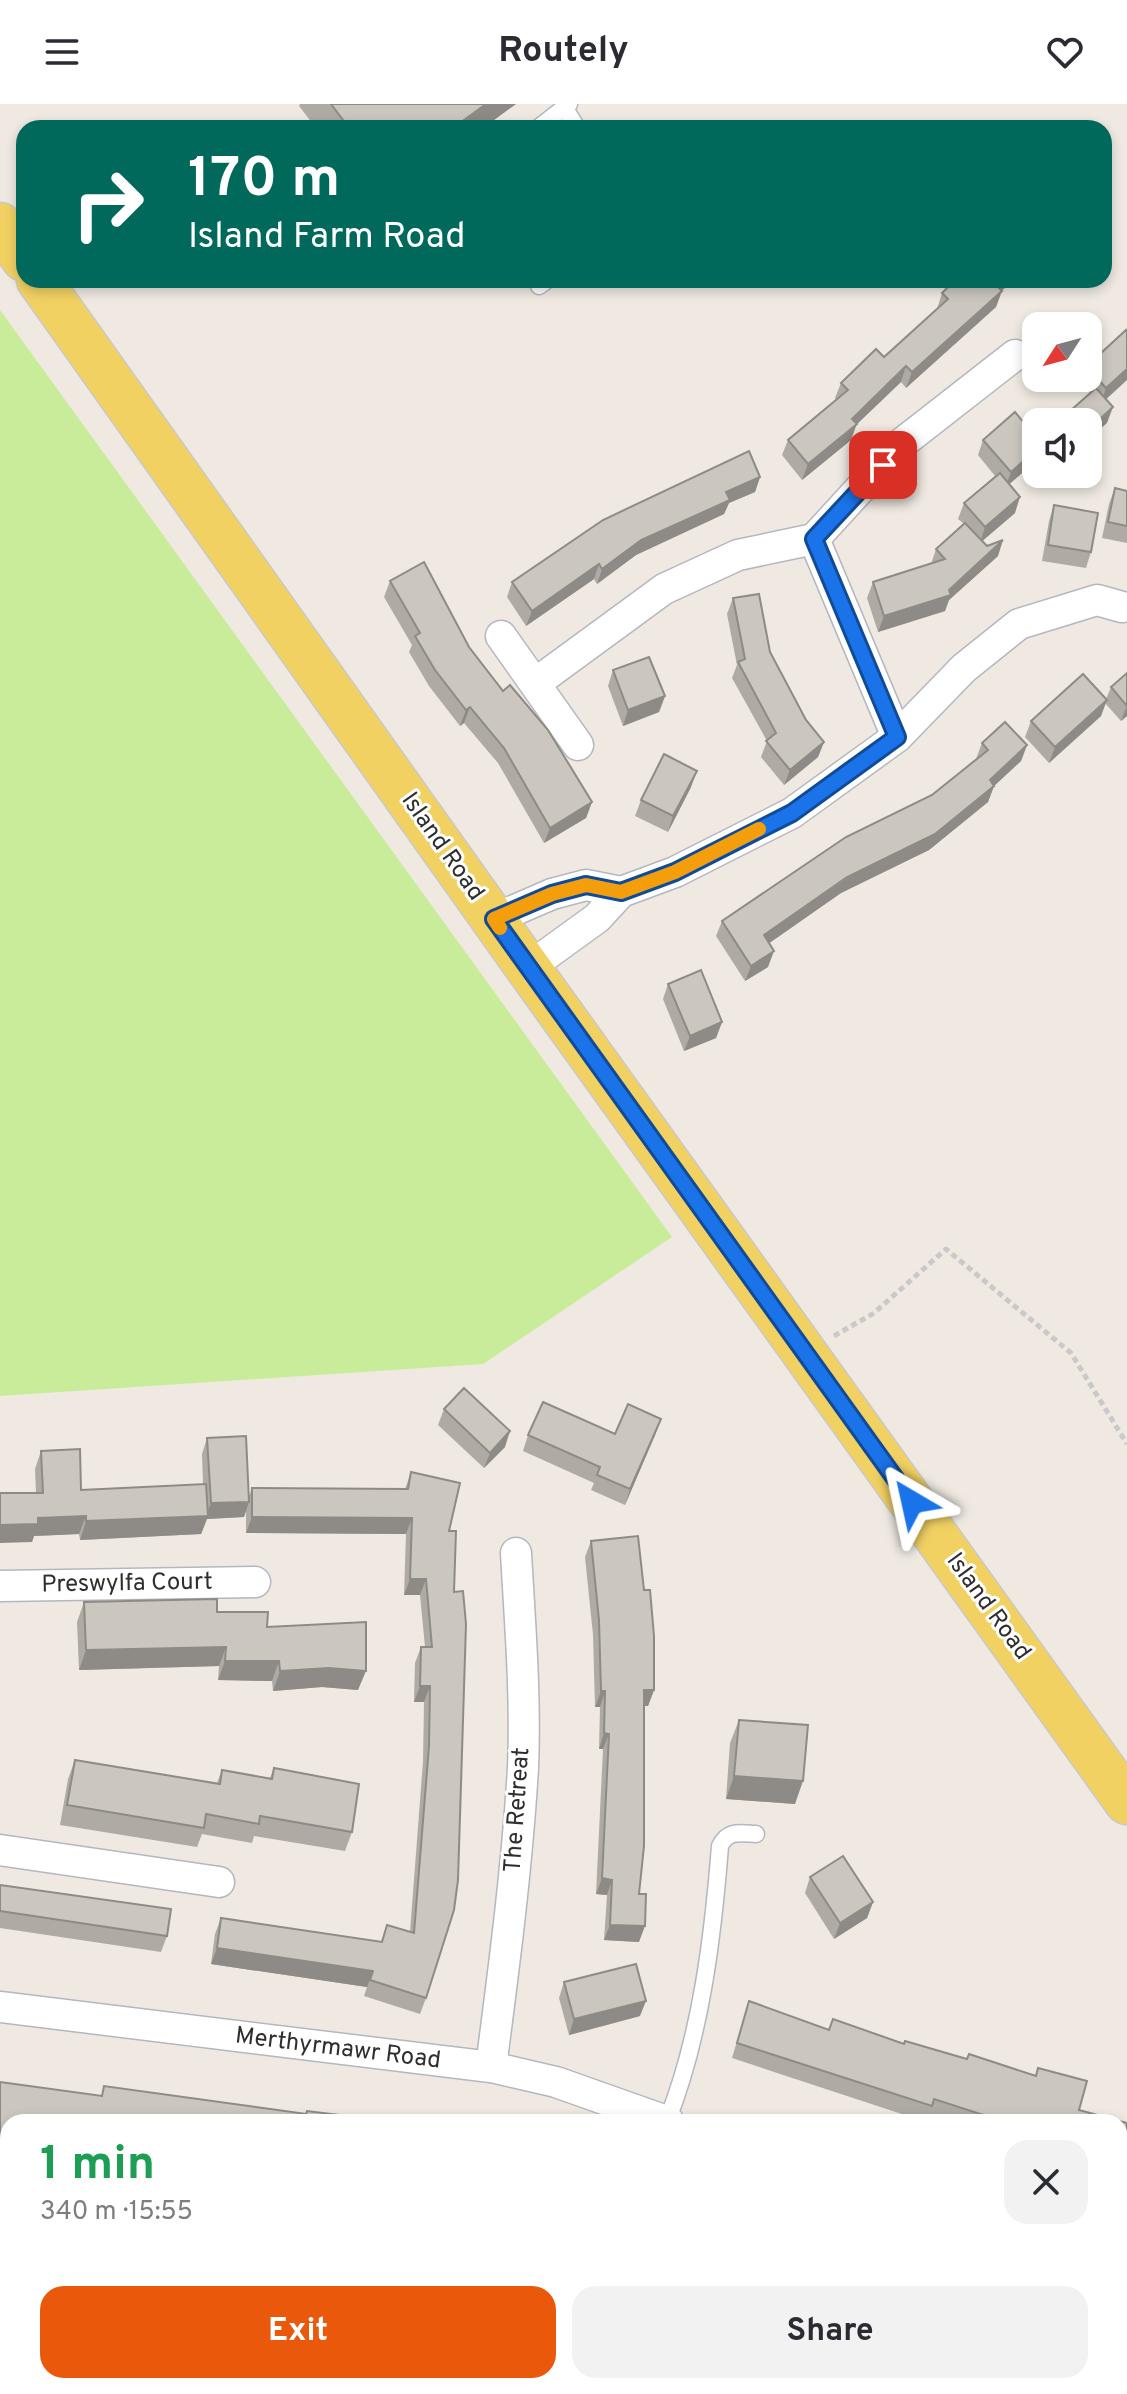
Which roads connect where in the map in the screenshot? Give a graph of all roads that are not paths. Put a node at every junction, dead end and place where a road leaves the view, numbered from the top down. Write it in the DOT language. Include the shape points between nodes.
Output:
graph roads {
  1 [pos="566,106"];
  2 [pos="548,120"];
  3 [pos="0,225"];
  4 [pos="16,248"];
  5 [pos="45,288"];
  6 [pos="1015,355"];
  7 [pos="814,539"];
  8 [pos="1122,607"];
  9 [pos="501,636"];
  10 [pos="537,682"];
  11 [pos="897,737"];
  12 [pos="578,745"];
  13 [pos="621,892"];
  14 [pos="494,919"];
  15 [pos="528,968"];
  16 [pos="516,1553"];
  17 [pos="255,1582"];
  18 [pos="0,1586"];
  19 [pos="1127,1802"];
  20 [pos="756,1834"];
  21 [pos="0,1850"];
  22 [pos="219,1882"];
  23 [pos="0,2007"];
  24 [pos="491,2067"];
  25 [pos="646,2114"];
  26 [pos="671,2114"];
  1 -- 2 [label="lane"];
  3 -- 4 [label="main road"];
  5 -- 14 [label="main road, Island Road"];
  6 -- 7 [label="street" via="901,444"];
  7 -- 10 [label="street" via="738,555 664,589"];
  7 -- 11 [label="street"];
  8 -- 11 [label="street" via="1097,600 1019,624 964,668"];
  9 -- 10 [label="street"];
  10 -- 12 [label="street"];
  11 -- 13 [label="street" via="792,813 675,872"];
  13 -- 14 [label="street" via="586,885"];
  13 -- 15 [label="street" via="597,918"];
  14 -- 15 [label="main road, Island Road"];
  15 -- 19 [label="main road, Island Road"];
  16 -- 24 [label="street, The Retreat" via="523,1766"];
  17 -- 18 [label="street, Preswylfa Court"];
  20 -- 26 [label="lane" via="734,1832 720,1846 704,1975"];
  21 -- 22 [label="street"];
  23 -- 24 [label="street, Merthyrmawr Road"];
  24 -- 25 [label="street, Merthyrmawr Road" via="556,2082"];
}
